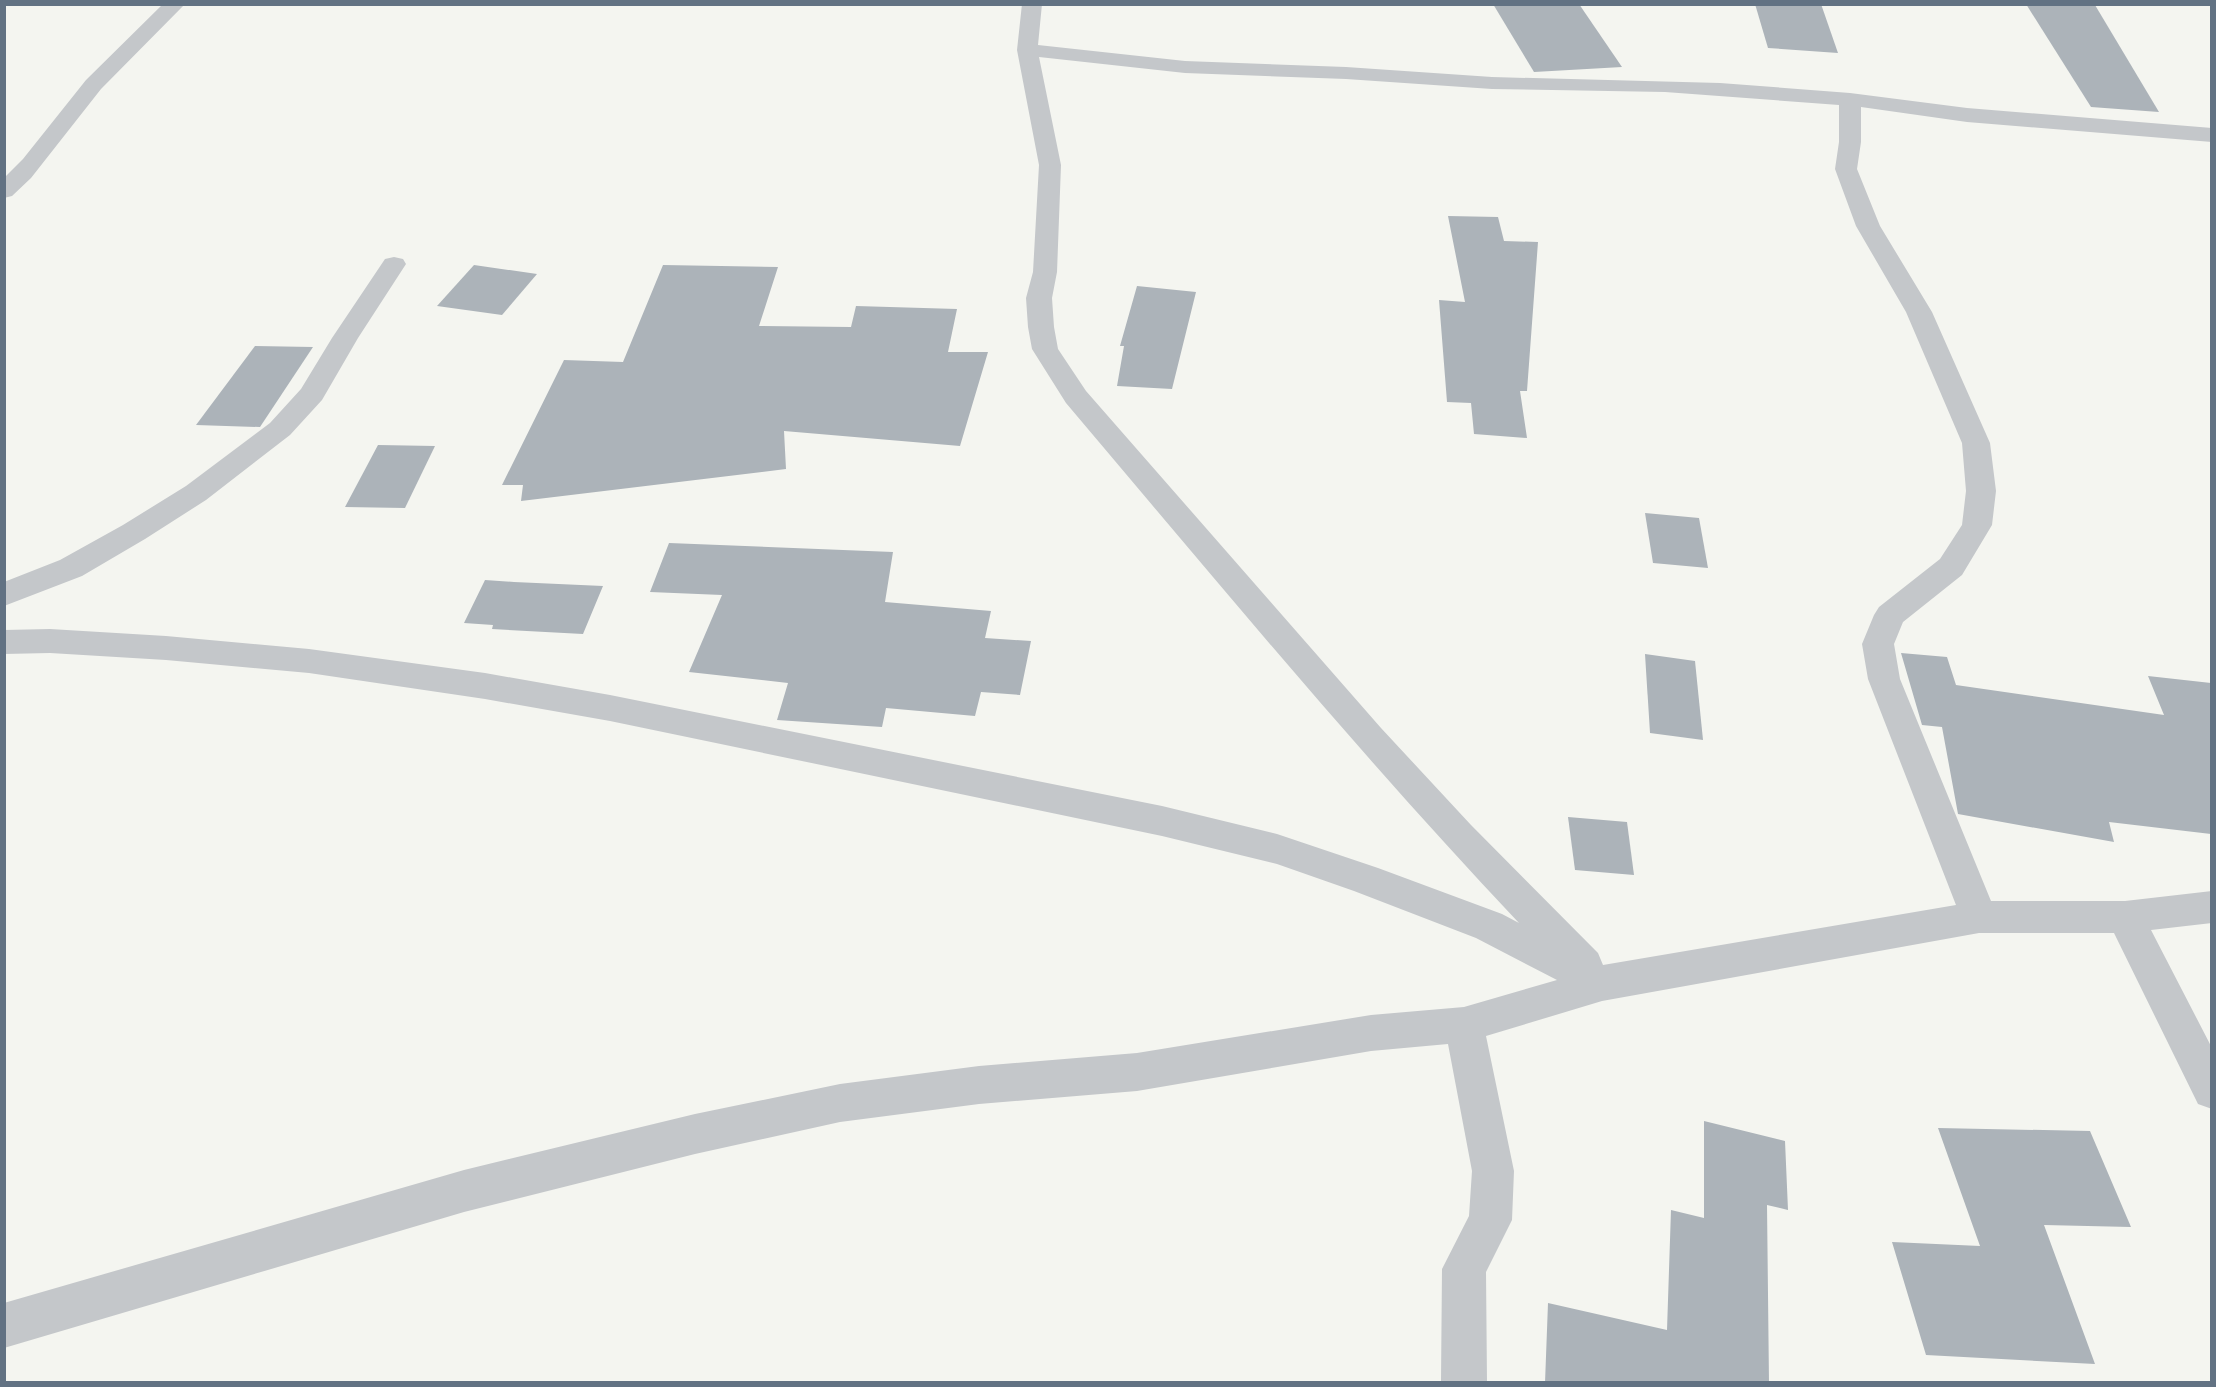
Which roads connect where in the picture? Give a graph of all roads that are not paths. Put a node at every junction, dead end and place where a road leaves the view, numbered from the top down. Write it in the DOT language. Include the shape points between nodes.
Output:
graph roads {
  1 [pos="175,4"];
  2 [pos="1032,4"];
  3 [pos="1027,50"];
  4 [pos="1850,99"];
  5 [pos="2211,135"];
  6 [pos="4,191"];
  7 [pos="394,264"];
  8 [pos="4,595"];
  9 [pos="4,642"];
  10 [pos="2211,907"];
  11 [pos="1979,917"];
  12 [pos="2125,917"];
  13 [pos="1602,984"];
  14 [pos="1464,1025"];
  15 [pos="2211,1090"];
  16 [pos="4,1326"];
  17 [pos="1464,1383"];
  1 -- 6 [label="street" via="94,85 50,142"];
  2 -- 3 [label="street"];
  3 -- 4 [label="street" via="1185,67 1503,84 1665,86"];
  3 -- 13 [label="street" via="1050,165 1039,298 1045,349 1055,367 1076,397 1369,737"];
  4 -- 5 [label="street" via="1967,115"];
  4 -- 11 [label="street" via="1846,169 1868,226 1919,312 1976,442 1981,491 1977,525 1951,567 1890,615 1878,644 1884,679"];
  7 -- 8 [label="street" via="312,394 280,429 196,493 134,532 71,568"];
  9 -- 13 [label="street" via="50,641 309,661 484,686 1162,820 1278,849 1365,879 1489,926"];
  10 -- 12 [label="street"];
  11 -- 12 [label="street"];
  11 -- 13 [label="street"];
  12 -- 15 [label="street"];
  13 -- 14 [label="street"];
  14 -- 16 [label="street" via="1371,1033 1137,1072 979,1085 840,1103 464,1191"];
  14 -- 17 [label="street" via="1493,1171 1490,1220 1464,1269"];
}
